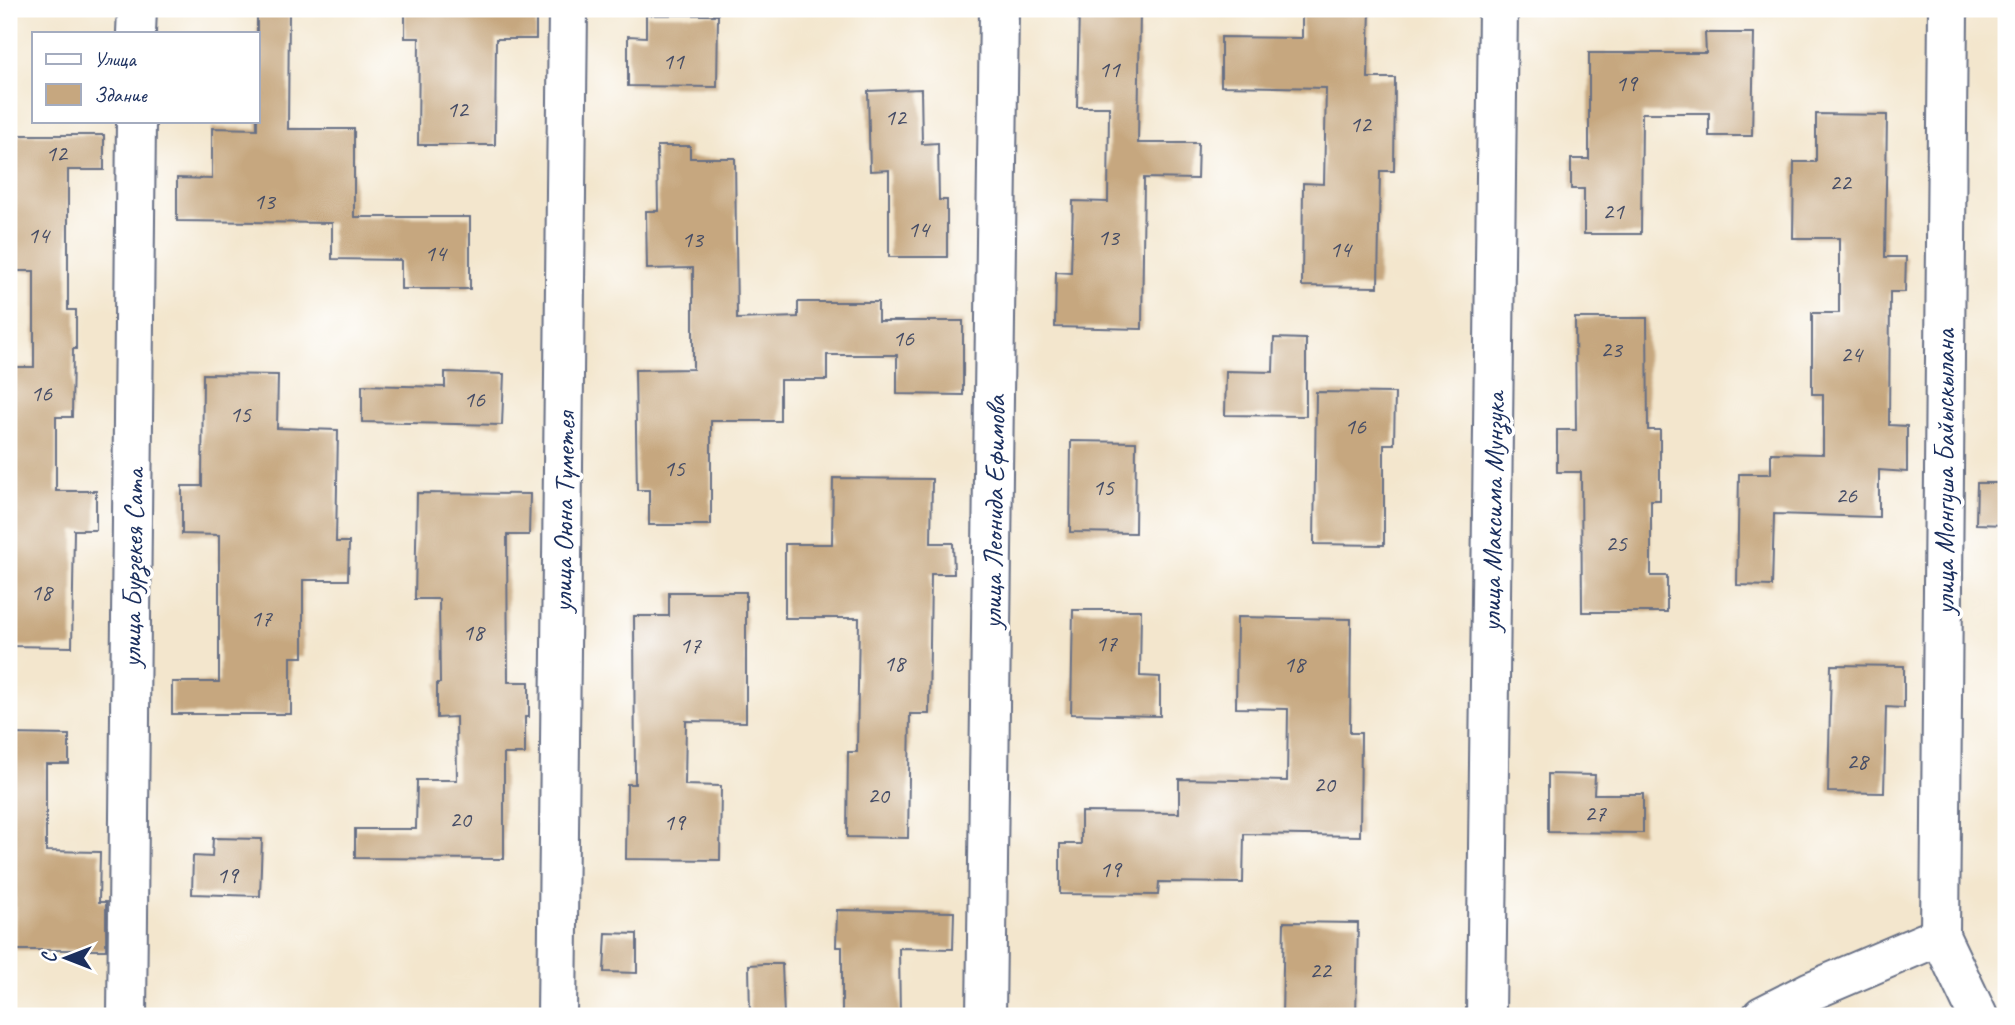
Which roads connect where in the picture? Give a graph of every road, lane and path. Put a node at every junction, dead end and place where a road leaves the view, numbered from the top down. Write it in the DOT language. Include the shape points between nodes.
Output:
graph roads {
  1 [pos="137,9"];
  2 [pos="568,9"];
  3 [pos="999,9"];
  4 [pos="1498,9"];
  5 [pos="1948,9"];
  6 [pos="136,32"];
  7 [pos="136,122"];
  8 [pos="1940,936"];
  9 [pos="127,1016"];
  10 [pos="557,1016"];
  11 [pos="986,1016"];
  12 [pos="1486,1016"];
  13 [pos="1762,1016"];
  14 [pos="1978,1016"];
  1 -- 6 [label="street"];
  2 -- 10 [label="street, улица Оюна Туметея"];
  3 -- 11 [label="street, улица Леонида Ефимова"];
  4 -- 12 [label="street, улица Максима Мунзука"];
  5 -- 8 [label="street, улица Монгуша Байыскылана"];
  7 -- 9 [label="street, улица Бурзекея Сата"];
  8 -- 13 [label="street"];
  8 -- 14 [label="street"];
}
